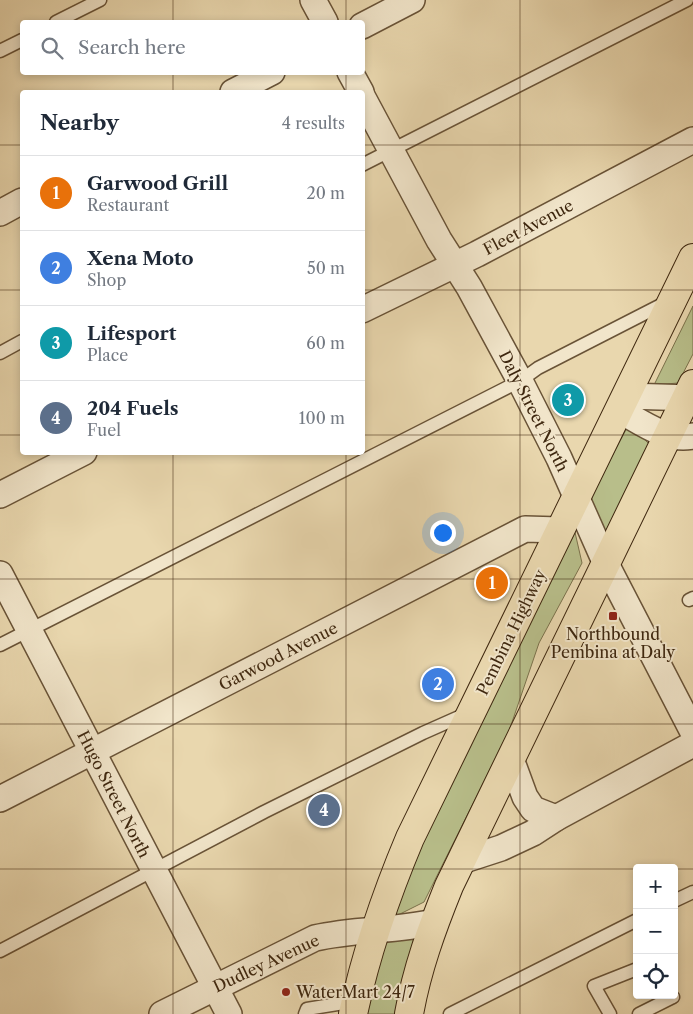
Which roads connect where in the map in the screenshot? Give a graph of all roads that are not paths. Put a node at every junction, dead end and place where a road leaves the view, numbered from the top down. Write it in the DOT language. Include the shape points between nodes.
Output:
graph roads {
  1 [pos="100,0"];
  2 [pos="314,0"];
  3 [pos="412,0"];
  4 [pos="687,0"];
  5 [pos="60,20"];
  6 [pos="324,20"];
  7 [pos="365,24"];
  8 [pos="20,41"];
  9 [pos="0,51"];
  10 [pos="266,75"];
  11 [pos="352,75"];
  12 [pos="237,90"];
  13 [pos="360,90"];
  14 [pos="365,102"];
  15 [pos="693,140"];
  16 [pos="391,151"];
  17 [pos="365,164"];
  18 [pos="20,202"];
  19 [pos="0,213"];
  20 [pos="693,258"];
  21 [pos="454,264"];
  22 [pos="674,298"];
  23 [pos="365,308"];
  24 [pos="20,342"];
  25 [pos="0,353"];
  26 [pos="520,381"];
  27 [pos="691,394"];
  28 [pos="622,403"];
  29 [pos="680,435"];
  30 [pos="78,455"];
  31 [pos="0,495"];
  32 [pos="576,497"];
  33 [pos="560,530"];
  34 [pos="606,564"];
  35 [pos="0,574"];
  36 [pos="29,630"];
  37 [pos="0,645"];
  38 [pos="473,711"];
  39 [pos="693,732"];
  40 [pos="693,744"];
  41 [pos="92,751"];
  42 [pos="511,759"];
  43 [pos="0,799"];
  44 [pos="556,818"];
  45 [pos="461,861"];
  46 [pos="154,871"];
  47 [pos="693,892"];
  48 [pos="678,899"];
  49 [pos="435,922"];
  50 [pos="633,922"];
  51 [pos="375,930"];
  52 [pos="0,951"];
  53 [pos="633,971"];
  54 [pos="215,987"];
  55 [pos="671,999"];
  56 [pos="354,1007"];
  57 [pos="162,1014"];
  58 [pos="229,1014"];
  59 [pos="305,1014"];
  60 [pos="409,1014"];
  61 [pos="450,1014"];
  62 [pos="610,1014"];
  63 [pos="640,1014"];
  1 -- 5 [label="lane"];
  2 -- 6 [label="street"];
  3 -- 7 [label="street"];
  4 -- 16 [label="lane"];
  8 -- 9 [label="lane"];
  10 -- 12 [label="street"];
  11 -- 13 [label="street"];
  14 -- 16 [label="street, Daly Street North"];
  15 -- 21 [label="street, Fleet Avenue"];
  16 -- 17 [label="lane"];
  16 -- 21 [label="street, Daly Street North"];
  18 -- 19 [label="street"];
  20 -- 22 [label="main road, Pembina Highway"];
  21 -- 23 [label="street, Fleet Avenue"];
  21 -- 26 [label="street, Daly Street North"];
  22 -- 26 [label="lane" via="538,368"];
  22 -- 28 [label="main road, Pembina Highway"];
  24 -- 25 [label="lane"];
  26 -- 32 [label="street, Daly Street North"];
  26 -- 36 [label="lane"];
  27 -- 28 [label="street"];
  27 -- 29 [label="main road"];
  28 -- 29 [label="street"];
  28 -- 32 [label="main road, Pembina Highway"];
  29 -- 34 [label="main road"];
  30 -- 31 [label="street"];
  32 -- 33 [label="main road, Pembina Highway"];
  32 -- 34 [label="street, Daly Street North"];
  33 -- 38 [label="main road, Pembina Highway"];
  33 -- 41 [label="street, Garwood Avenue" via="524,529"];
  34 -- 39 [label="street, Daly Street North"];
  34 -- 42 [label="main road"];
  35 -- 36 [label="street, Hugo Street North"];
  36 -- 37 [label="lane"];
  36 -- 41 [label="street, Hugo Street North"];
  38 -- 46 [label="lane" via="422,732"];
  38 -- 51 [label="main road, Pembina Highway" via="410,838"];
  40 -- 44 [label="street"];
  41 -- 43 [label="street, Garwood Avenue"];
  41 -- 46 [label="street, Hugo Street North"];
  42 -- 44 [label="street" via="524,797 533,809"];
  42 -- 45 [label="main road"];
  44 -- 45 [label="street" via="501,848"];
  45 -- 49 [label="main road"];
  46 -- 52 [label="lane"];
  46 -- 54 [label="street, Hugo Street North"];
  47 -- 48 [label="lane"];
  49 -- 51 [label="street, Dudley Avenue"];
  49 -- 60 [label="main road"];
  50 -- 61 [label="lane"];
  51 -- 54 [label="street, Dudley Avenue" via="315,938"];
  51 -- 56 [label="main road, Pembina Highway"];
  53 -- 62 [label="lane" via="594,986"];
  54 -- 57 [label="street, Dudley Avenue"];
  54 -- 58 [label="street, Hugo Street North"];
  55 -- 63 [label="lane"];
  56 -- 59 [label="lane" via="307,1009"];
}
